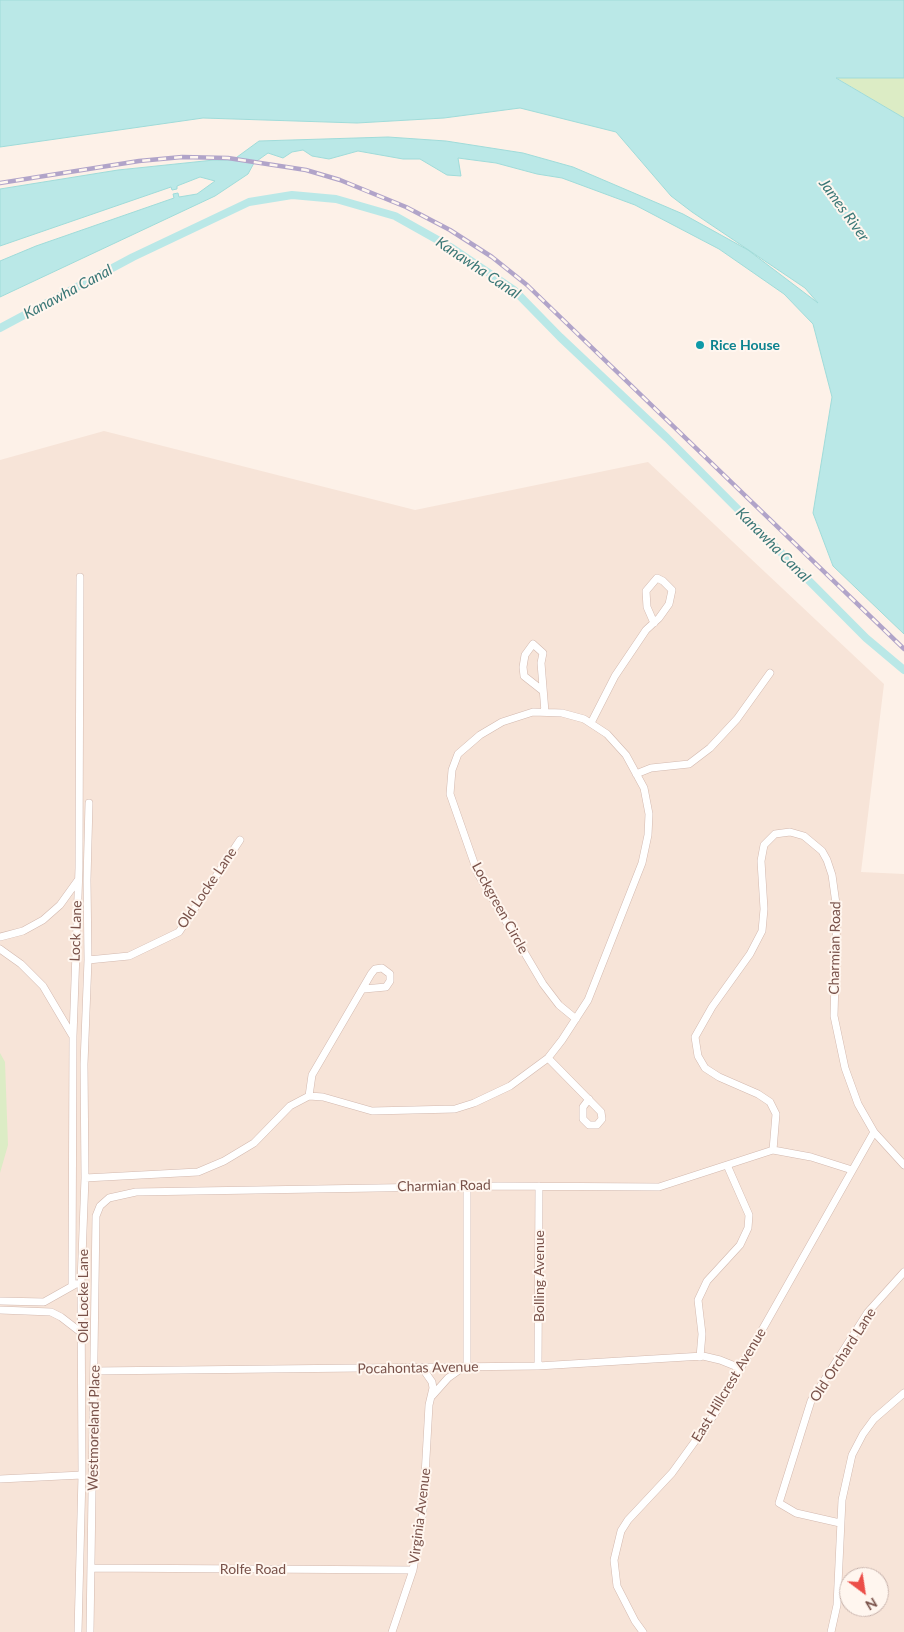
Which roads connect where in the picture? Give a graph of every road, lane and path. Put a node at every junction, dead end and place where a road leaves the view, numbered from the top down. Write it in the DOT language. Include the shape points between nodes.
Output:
graph roads {
  1 [pos="80,577"];
  2 [pos="654,623"];
  3 [pos="770,672"];
  4 [pos="543,691"];
  5 [pos="545,712"];
  6 [pos="591,723"];
  7 [pos="636,774"];
  8 [pos="89,803"];
  9 [pos="240,840"];
  10 [pos="78,880"];
  11 [pos="0,937"];
  12 [pos="0,949"];
  13 [pos="88,960"];
  14 [pos="364,989"];
  15 [pos="576,1019"];
  16 [pos="73,1036"];
  17 [pos="548,1058"];
  18 [pos="84,1064"];
  19 [pos="74,1065"];
  20 [pos="309,1096"];
  21 [pos="589,1099"];
  22 [pos="874,1132"];
  23 [pos="773,1150"];
  24 [pos="904,1164"];
  25 [pos="727,1165"];
  26 [pos="852,1170"];
  27 [pos="85,1178"];
  28 [pos="467,1186"];
  29 [pos="539,1186"];
  30 [pos="109,1198"];
  31 [pos="904,1272"];
  32 [pos="81,1283"];
  33 [pos="72,1284"];
  34 [pos="0,1301"];
  35 [pos="0,1310"];
  36 [pos="83,1334"];
  37 [pos="700,1356"];
  38 [pos="538,1366"];
  39 [pos="465,1367"];
  40 [pos="740,1368"];
  41 [pos="423,1369"];
  42 [pos="94,1371"];
  43 [pos="904,1394"];
  44 [pos="432,1396"];
  45 [pos="82,1475"];
  46 [pos="0,1479"];
  47 [pos="840,1523"];
  48 [pos="92,1568"];
  49 [pos="413,1570"];
  50 [pos="78,1632"];
  51 [pos="90,1632"];
  52 [pos="392,1632"];
  53 [pos="643,1632"];
  54 [pos="831,1632"];
  1 -- 10 [label="street, Lock Lane"];
  2 -- 2 [label="street" via="669,604 672,590 657,578 646,591 647,607"];
  2 -- 6 [label="street" via="615,676"];
  3 -- 7 [label="street" via="737,719 710,748 689,764 651,768"];
  4 -- 4 [label="street" via="542,653 533,644 525,655 524,676"];
  4 -- 5 [label="street"];
  5 -- 6 [label="street, Lockgreen Circle" via="584,718"];
  5 -- 15 [label="street, Lockgreen Circle" via="533,712 502,722 480,735 458,754 452,770 450,794 478,874 543,984 559,1005"];
  6 -- 7 [label="street, Lockgreen Circle" via="607,734 626,755"];
  7 -- 15 [label="street, Lockgreen Circle" via="644,788 648,814 648,835 642,863 588,1000"];
  8 -- 13 [label="street, Old Locke Lane"];
  9 -- 13 [label="street, Old Locke Lane" via="179,932 129,956"];
  10 -- 11 [label="street" via="60,905 43,920 22,931"];
  10 -- 16 [label="street, Lock Lane"];
  12 -- 16 [label="street" via="43,986"];
  13 -- 18 [label="street, Old Locke Lane"];
  14 -- 20 [label="street" via="312,1075"];
  15 -- 17 [label="street, Lockgreen Circle"];
  16 -- 19 [label="street, Lock Lane"];
  17 -- 20 [label="street, Lockgreen Circle" via="510,1086 455,1109 372,1111"];
  17 -- 21 [label="street"];
  18 -- 19 [label="street"];
  18 -- 27 [label="street, Old Locke Lane"];
  19 -- 33 [label="street, Lock Lane"];
  20 -- 27 [label="street" via="290,1106 254,1143 198,1172"];
  22 -- 23 [label="street, Charmian Road" via="858,1104 837,1035 834,995 837,911 832,876 822,851 804,836 782,833 771,837 762,852 762,931 696,1037 698,1056 705,1068 770,1102 776,1114"];
  22 -- 24 [label="street, Charmian Road"];
  22 -- 26 [label="street, East Hillcrest Avenue"];
  23 -- 25 [label="street, Charmian Road"];
  23 -- 26 [label="street, Charmian Road" via="811,1157"];
  25 -- 29 [label="street, Charmian Road" via="659,1187"];
  25 -- 37 [label="street" via="749,1215 748,1228 740,1245 708,1281 698,1300 702,1334"];
  26 -- 40 [label="street, East Hillcrest Avenue"];
  27 -- 32 [label="street, Old Locke Lane"];
  28 -- 29 [label="street, Charmian Road"];
  28 -- 30 [label="street, Charmian Road" via="136,1192"];
  28 -- 39 [label="street"];
  29 -- 38 [label="street, Bolling Avenue"];
  30 -- 42 [label="street, Westmoreland Place" via="100,1206 96,1216"];
  31 -- 47 [label="street, Old Orchard Lane" via="868,1312 811,1400 778,1503 796,1514"];
  32 -- 33 [label="street"];
  32 -- 36 [label="street, Old Locke Lane"];
  33 -- 34 [label="street" via="44,1302"];
  35 -- 36 [label="street" via="51,1312"];
  36 -- 45 [label="street, Old Locke Lane"];
  37 -- 38 [label="street, Pocahontas Avenue"];
  37 -- 40 [label="street, Pocahontas Avenue"];
  38 -- 39 [label="street, Pocahontas Avenue"];
  39 -- 41 [label="street, Pocahontas Avenue"];
  39 -- 44 [label="street" via="448,1378"];
  40 -- 53 [label="street, East Hillcrest Avenue" via="692,1448 628,1520 617,1542 614,1560 618,1589"];
  41 -- 42 [label="street, Pocahontas Avenue"];
  41 -- 44 [label="street, Virginia Avenue" via="432,1382"];
  42 -- 48 [label="street, Westmoreland Place"];
  43 -- 47 [label="street" via="874,1419 862,1434 852,1455"];
  44 -- 49 [label="street, Virginia Avenue" via="423,1511"];
  45 -- 46 [label="street"];
  45 -- 50 [label="street, Old Locke Lane"];
  47 -- 54 [label="street" via="837,1605"];
  48 -- 49 [label="street, Rolfe Road"];
  48 -- 51 [label="street, Westmoreland Place"];
  49 -- 52 [label="street, Virginia Avenue"];
}
